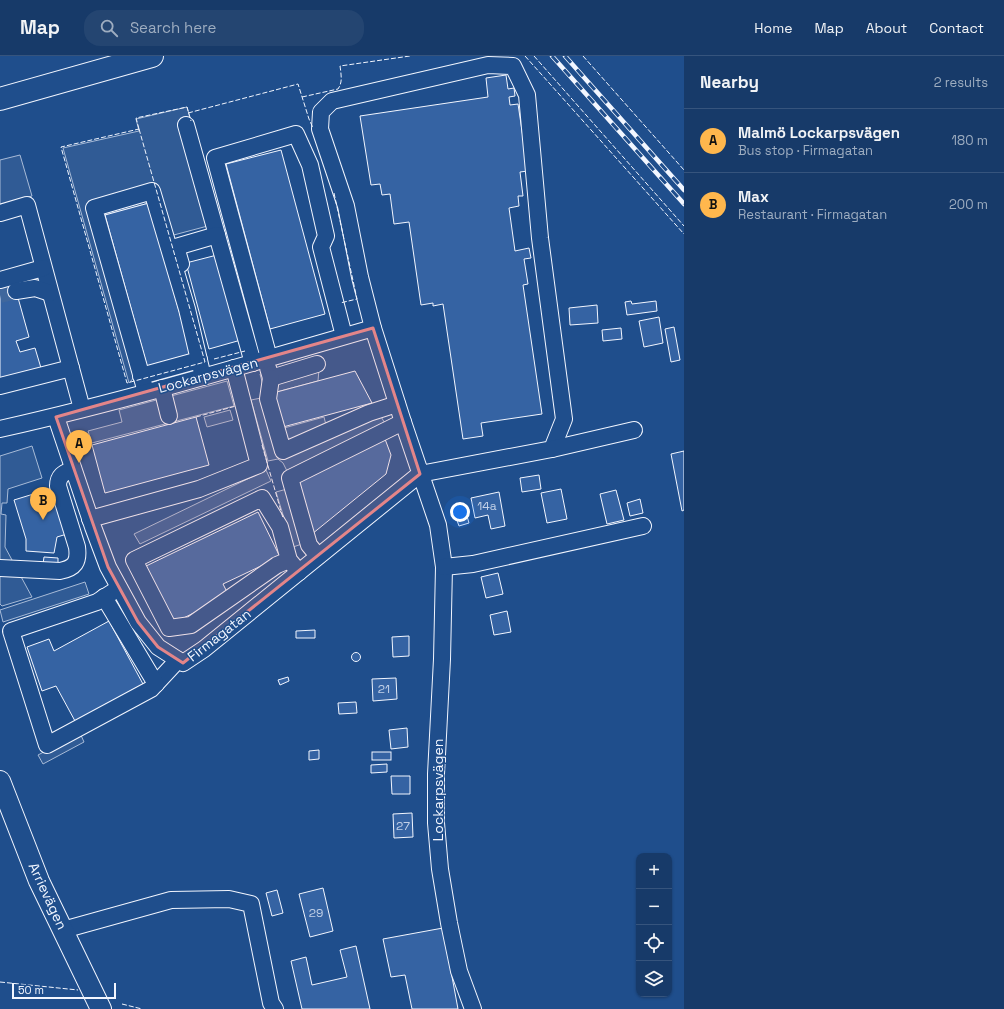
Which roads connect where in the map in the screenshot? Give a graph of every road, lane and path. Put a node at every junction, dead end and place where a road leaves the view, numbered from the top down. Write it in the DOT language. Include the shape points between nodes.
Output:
graph roads {
  1 [pos="152,56"];
  2 [pos="113,66"];
  3 [pos="0,99"];
  4 [pos="0,106"];
  5 [pos="186,125"];
  6 [pos="0,212"];
  7 [pos="217,235"];
  8 [pos="43,268"];
  9 [pos="6,281"];
  10 [pos="50,293"];
  11 [pos="373,328"];
  12 [pos="344,336"];
  13 [pos="199,360"];
  14 [pos="262,360"];
  15 [pos="317,364"];
  16 [pos="71,368"];
  17 [pos="234,368"];
  18 [pos="208,375"];
  19 [pos="141,376"];
  20 [pos="271,378"];
  21 [pos="0,386"];
  22 [pos="162,388"];
  23 [pos="146,392"];
  24 [pos="397,404"];
  25 [pos="82,409"];
  26 [pos="169,416"];
  27 [pos="50,418"];
  28 [pos="403,422"];
  29 [pos="0,429"];
  30 [pos="634,430"];
  31 [pos="0,440"];
  32 [pos="552,449"];
  33 [pos="74,469"];
  34 [pos="420,474"];
  35 [pos="90,519"];
  36 [pos="643,526"];
  37 [pos="318,556"];
  38 [pos="134,560"];
  39 [pos="294,566"];
  40 [pos="108,567"];
  41 [pos="444,567"];
  42 [pos="0,568"];
  43 [pos="119,588"];
  44 [pos="104,598"];
  45 [pos="178,660"];
  46 [pos="156,684"];
  47 [pos="2,792"];
  48 [pos="63,930"];
  49 [pos="97,1001"];
  50 [pos="275,1009"];
  51 [pos="473,1009"];
  1 -- 2 [label="highway"];
  2 -- 3 [label="highway"];
  2 -- 4 [label="highway"];
  5 -- 7 [label="street"];
  6 -- 8 [label="street" via="27,205"];
  7 -- 14 [label="street"];
  7 -- 18 [label="street" via="176,247"];
  8 -- 9 [label="street"];
  8 -- 10 [label="street"];
  9 -- 10 [label="street"];
  10 -- 16 [label="street"];
  11 -- 12 [label="street, Lockarpsvägen"];
  11 -- 24 [label="street, Lockarpsvägen"];
  11 -- 32 [label="street, Lockarpsvägen" via="346,206 320,129 321,112 332,101 339,99 488,65 512,66 527,95 540,238 564,419"];
  12 -- 14 [label="street, Lockarpsvägen"];
  12 -- 14 [label="street" via="321,248 326,236 310,165 296,134 216,158"];
  13 -- 18 [label="street"];
  13 -- 19 [label="street"];
  13 -- 19 [label="street" via="187,309 152,191 94,208"];
  14 -- 17 [label="street, Lockarpsvägen"];
  14 -- 20 [label="street"];
  15 -- 20 [label="street"];
  16 -- 21 [label="street"];
  16 -- 25 [label="street"];
  17 -- 18 [label="street, Lockarpsvägen"];
  17 -- 35 [label="street" via="259,465 199,489"];
  18 -- 22 [label="street, Lockarpsvägen"];
  19 -- 23 [label="street"];
  20 -- 24 [label="street" via="268,399 283,451 369,413"];
  22 -- 23 [label="street, Lockarpsvägen"];
  22 -- 26 [label="street"];
  23 -- 25 [label="street, Lockarpsvägen"];
  24 -- 28 [label="street, Lockarpsvägen"];
  25 -- 27 [label="street, Lockarpsvägen"];
  27 -- 29 [label="street, Lockarpsvägen"];
  27 -- 31 [label="street, Lockarpsvägen"];
  27 -- 33 [label="street, Firmagatan"];
  28 -- 34 [label="street, Lockarpsvägen"];
  28 -- 37 [label="street" via="290,478 309,544"];
  30 -- 32 [label="street"];
  32 -- 34 [label="street"];
  33 -- 35 [label="street, Firmagatan"];
  33 -- 42 [label="street" via="60,476 58,486 77,547 78,557 74,565 69,570 60,571"];
  34 -- 37 [label="street, Firmagatan"];
  34 -- 41 [label="street, Lockarpsvägen" via="438,526"];
  35 -- 40 [label="street, Firmagatan"];
  36 -- 41 [label="street" via="473,564"];
  37 -- 39 [label="street, Firmagatan"];
  38 -- 39 [label="street" via="262,498 280,527"];
  38 -- 39 [label="street" via="169,628 191,625 277,565"];
  38 -- 40 [label="street"];
  39 -- 45 [label="street, Firmagatan" via="200,652 183,663"];
  40 -- 43 [label="street, Firmagatan"];
  41 -- 51 [label="street, Lockarpsvägen" via="436,823 449,923 459,971"];
  43 -- 44 [label="street"];
  43 -- 45 [label="street, Firmagatan" via="138,622 158,647"];
  44 -- 46 [label="street"];
  44 -- 46 [label="street" via="11,631 47,745"];
  45 -- 46 [label="street"];
  47 -- 48 [label="main road, Arrievägen"];
  48 -- 49 [label="main road, Arrievägen"];
  48 -- 50 [label="street" via="171,900 229,899 251,904"];
}
